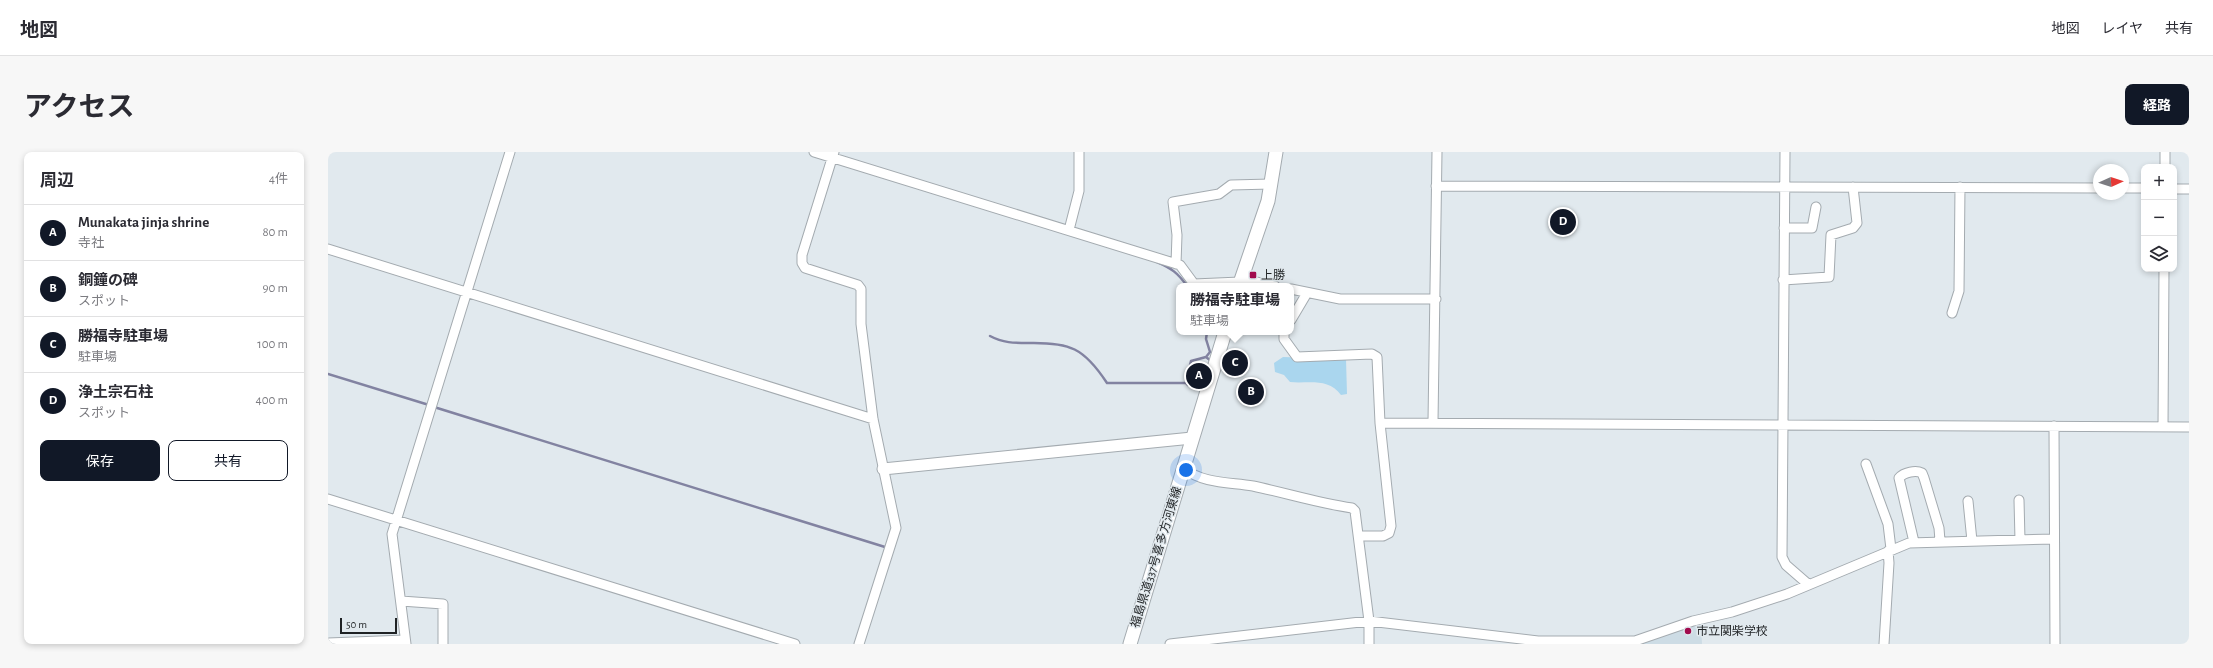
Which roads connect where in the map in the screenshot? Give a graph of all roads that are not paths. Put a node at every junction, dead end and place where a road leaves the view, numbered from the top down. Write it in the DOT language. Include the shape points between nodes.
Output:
graph roads {
  1 [pos="510,152"];
  2 [pos="814,152"];
  3 [pos="1079,152"];
  4 [pos="1276,152"];
  5 [pos="1437,152"];
  6 [pos="1785,152"];
  7 [pos="2165,152"];
  8 [pos="833,155"];
  9 [pos="2165,164"];
  10 [pos="1272,184"];
  11 [pos="1436,186"];
  12 [pos="1784,186"];
  13 [pos="1853,187"];
  14 [pos="1960,187"];
  15 [pos="2093,188"];
  16 [pos="2129,188"];
  17 [pos="2141,188"];
  18 [pos="2177,189"];
  19 [pos="2189,189"];
  20 [pos="1816,207"];
  21 [pos="1784,228"];
  22 [pos="1069,230"];
  23 [pos="328,249"];
  24 [pos="1176,264"];
  25 [pos="2164,272"];
  26 [pos="1783,280"];
  27 [pos="1241,282"];
  28 [pos="1193,283"];
  29 [pos="1218,283"];
  30 [pos="1294,291"];
  31 [pos="466,292"];
  32 [pos="1307,293"];
  33 [pos="1436,299"];
  34 [pos="1952,314"];
  35 [pos="1294,315"];
  36 [pos="1224,335"];
  37 [pos="1284,335"];
  38 [pos="873,419"];
  39 [pos="1433,422"];
  40 [pos="1380,423"];
  41 [pos="1781,424"];
  42 [pos="2054,426"];
  43 [pos="2163,427"];
  44 [pos="2189,427"];
  45 [pos="1192,438"];
  46 [pos="1866,464"];
  47 [pos="1183,468"];
  48 [pos="883,469"];
  49 [pos="328,499"];
  50 [pos="2019,500"];
  51 [pos="1968,501"];
  52 [pos="396,520"];
  53 [pos="1359,536"];
  54 [pos="2054,539"];
  55 [pos="1972,540"];
  56 [pos="2020,540"];
  57 [pos="1940,541"];
  58 [pos="1914,542"];
  59 [pos="1890,550"];
  60 [pos="1809,585"];
  61 [pos="401,602"];
  62 [pos="1368,621"];
  63 [pos="405,642"];
  64 [pos="328,643"];
  65 [pos="443,644"];
  66 [pos="795,644"];
  67 [pos="859,644"];
  68 [pos="1130,644"];
  69 [pos="1170,644"];
  70 [pos="1369,644"];
  71 [pos="1884,644"];
  72 [pos="2054,644"];
  1 -- 31 [label="street"];
  2 -- 8 [label="street"];
  3 -- 22 [label="street" via="1079,191"];
  4 -- 10 [label="main road"];
  5 -- 11 [label="street"];
  6 -- 12 [label="street"];
  7 -- 9 [label="street"];
  8 -- 22 [label="street"];
  8 -- 38 [label="street" via="802,255 802,263 805,268 858,285 861,289 861,324"];
  10 -- 24 [label="street" via="1232,185 1219,194 1174,202"];
  10 -- 27 [label="main road"];
  11 -- 12 [label="street"];
  11 -- 33 [label="street"];
  12 -- 13 [label="street"];
  12 -- 21 [label="street"];
  13 -- 14 [label="street"];
  13 -- 26 [label="street" via="1857,223 1853,228 1831,235 1829,277"];
  14 -- 15 [label="street"];
  14 -- 34 [label="street" via="1959,291"];
  16 -- 17 [label="street"];
  18 -- 19 [label="street"];
  20 -- 21 [label="street" via="1812,228"];
  21 -- 26 [label="street"];
  22 -- 24 [label="street"];
  23 -- 31 [label="street"];
  24 -- 28 [label="street" via="1180,265"];
  25 -- 43 [label="street"];
  26 -- 41 [label="street"];
  27 -- 29 [label="street"];
  30 -- 32 [label="street"];
  31 -- 38 [label="street"];
  31 -- 52 [label="street"];
  32 -- 33 [label="street" via="1340,299"];
  32 -- 35 [label="street"];
  33 -- 39 [label="street"];
  36 -- 45 [label="main road, 福島県道337号喜多方河東線"];
  37 -- 40 [label="street" via="1284,340 1297,357 1376,355"];
  38 -- 48 [label="street"];
  39 -- 40 [label="street"];
  39 -- 41 [label="street"];
  40 -- 53 [label="street" via="1391,528 1383,536"];
  41 -- 42 [label="street"];
  41 -- 60 [label="street" via="1782,557 1786,565"];
  42 -- 43 [label="street"];
  42 -- 54 [label="street"];
  43 -- 44 [label="street"];
  45 -- 47 [label="main road, 福島県道337号喜多方河東線"];
  45 -- 48 [label="street"];
  46 -- 59 [label="street" via="1888,524"];
  47 -- 53 [label="street" via="1200,478 1230,485 1252,486 1352,508 1357,517"];
  47 -- 68 [label="main road, 福島県道337号喜多方河東線"];
  48 -- 67 [label="street" via="896,528"];
  49 -- 52 [label="street"];
  50 -- 56 [label="street"];
  51 -- 55 [label="street"];
  52 -- 61 [label="street" via="391,541"];
  52 -- 66 [label="street"];
  53 -- 62 [label="street"];
  54 -- 56 [label="street"];
  54 -- 72 [label="street"];
  55 -- 56 [label="street"];
  55 -- 57 [label="street"];
  57 -- 58 [label="street"];
  57 -- 58 [label="street" via="1939,528 1924,478 1922,473 1917,471 1902,475 1900,478"];
  58 -- 59 [label="street"];
  59 -- 60 [label="street"];
  59 -- 71 [label="street"];
  60 -- 62 [label="street" via="1636,641 1538,641"];
  61 -- 63 [label="street"];
  61 -- 65 [label="street" via="442,604"];
  62 -- 69 [label="street"];
  62 -- 70 [label="street"];
  63 -- 64 [label="street"];
}
